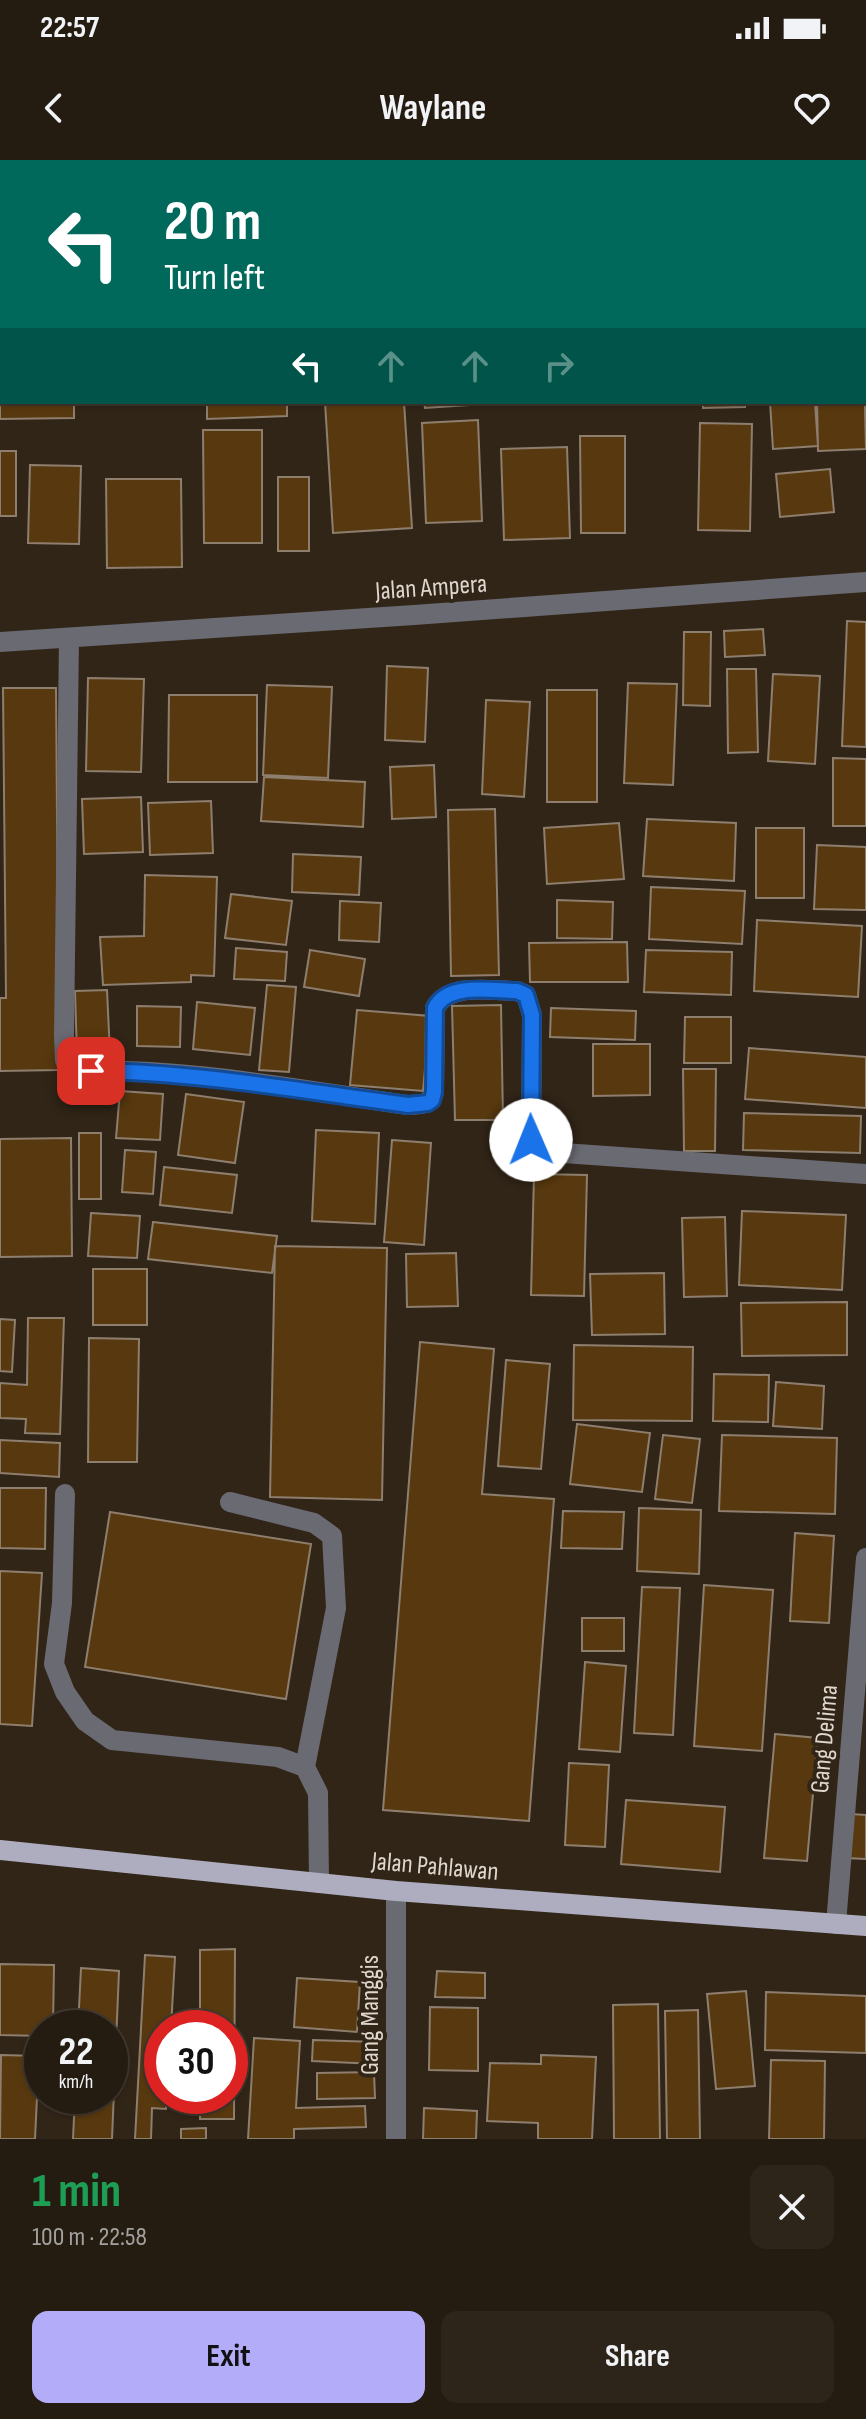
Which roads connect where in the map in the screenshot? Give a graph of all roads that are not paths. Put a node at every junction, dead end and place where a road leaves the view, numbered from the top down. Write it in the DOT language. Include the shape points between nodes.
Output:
graph roads {
  1 [pos="866,582"];
  2 [pos="69,638"];
  3 [pos="0,642"];
  4 [pos="866,1174"];
  5 [pos="65,1494"];
  6 [pos="230,1502"];
  7 [pos="866,1558"];
  8 [pos="305,1767"];
  9 [pos="0,1850"];
  10 [pos="319,1883"];
  11 [pos="396,1891"];
  12 [pos="836,1924"];
  13 [pos="866,1926"];
  14 [pos="396,2139"];
  1 -- 2 [label="street, Jalan Ampera"];
  2 -- 3 [label="street, Jalan Ampera"];
  2 -- 4 [label="street" via="64,1036 68,1068 178,1075 422,1104 432,1100 434,1092 439,999 458,991 517,991 526,995 532,1015 531,1140 537,1148"];
  5 -- 8 [label="street" via="62,1603 54,1664 85,1721 112,1740 278,1757"];
  6 -- 8 [label="street" via="314,1523 332,1536 336,1608"];
  7 -- 12 [label="street, Gang Delima"];
  8 -- 10 [label="street" via="318,1793"];
  9 -- 10 [label="main road, Jalan Pahlawan"];
  10 -- 11 [label="main road, Jalan Pahlawan"];
  11 -- 12 [label="main road, Jalan Pahlawan"];
  11 -- 14 [label="street, Gang Manggis"];
  12 -- 13 [label="main road, Jalan Pahlawan"];
}
